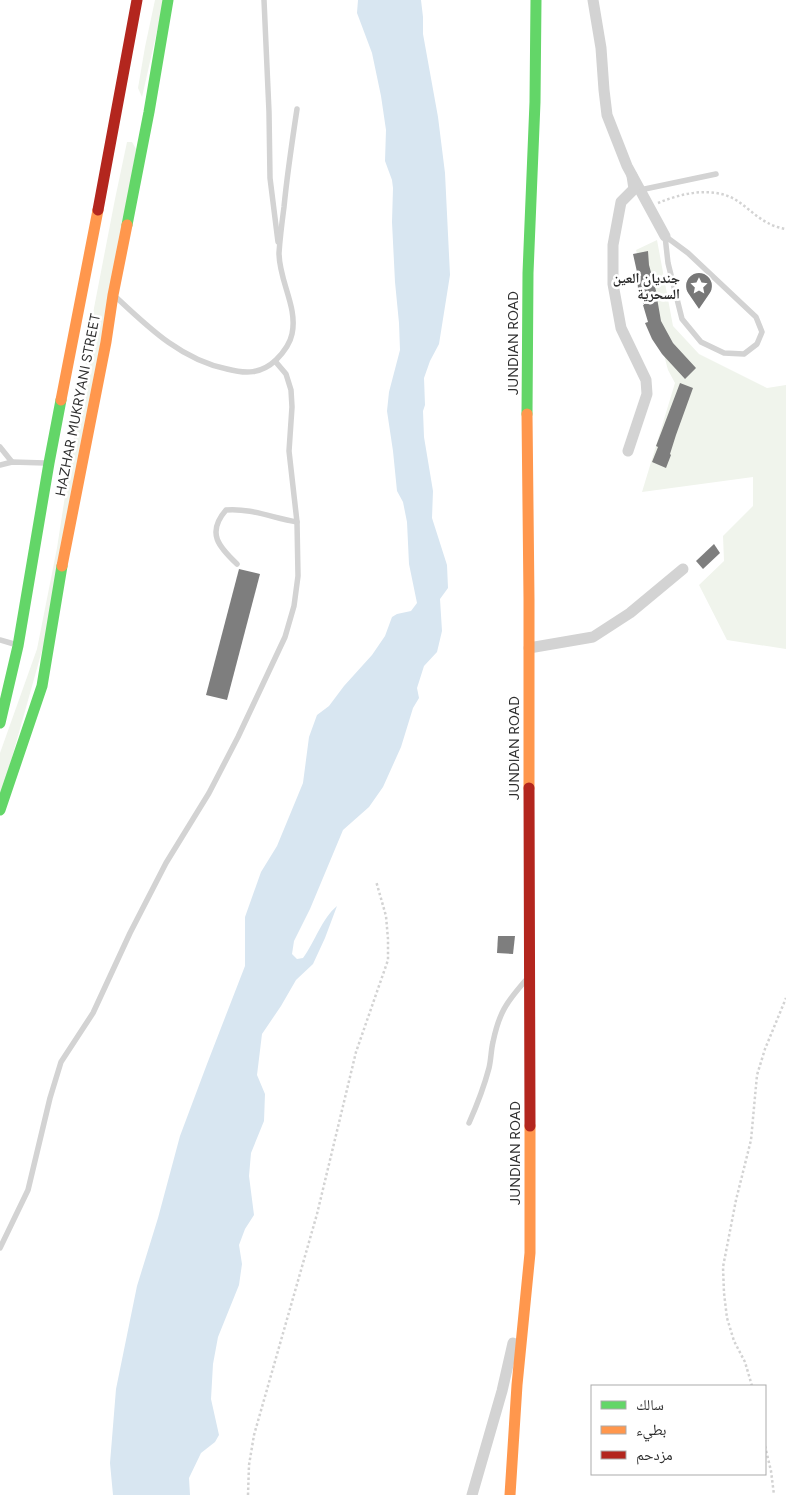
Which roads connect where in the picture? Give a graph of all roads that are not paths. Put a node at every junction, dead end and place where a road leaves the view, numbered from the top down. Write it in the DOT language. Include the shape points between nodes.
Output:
graph roads {
  1 [pos="137,0"];
  2 [pos="168,0"];
  3 [pos="264,0"];
  4 [pos="536,0"];
  5 [pos="593,0"];
  6 [pos="297,109"];
  7 [pos="716,174"];
  8 [pos="632,176"];
  9 [pos="640,190"];
  10 [pos="665,236"];
  11 [pos="279,254"];
  12 [pos="113,295"];
  13 [pos="275,361"];
  14 [pos="0,447"];
  15 [pos="628,451"];
  16 [pos="12,462"];
  17 [pos="49,463"];
  18 [pos="0,465"];
  19 [pos="297,522"];
  20 [pos="237,564"];
  21 [pos="683,569"];
  22 [pos="0,640"];
  23 [pos="18,646"];
  24 [pos="529,648"];
  25 [pos="0,723"];
  26 [pos="0,810"];
  27 [pos="529,976"];
  28 [pos="469,1123"];
  29 [pos="0,1248"];
  30 [pos="530,1253"];
  31 [pos="472,1495"];
  32 [pos="510,1495"];
  1 -- 17 [label="main road, HAZHAR MUKRYANI STREET" via="118,118"];
  2 -- 12 [label="main road, HAZHAR MUKRYANI STREET" via="144,113"];
  3 -- 11 [label="lane" via="270,178"];
  4 -- 24 [label="main road, JUNDIAN ROAD" via="528,285 526,510"];
  5 -- 8 [label="street" via="607,115"];
  6 -- 11 [label="lane"];
  7 -- 9 [label="lane"];
  8 -- 9 [label="street"];
  8 -- 15 [label="street" via="634,189 621,202 613,245 613,284 621,328 646,380 647,394"];
  9 -- 10 [label="street"];
  10 -- 10 [label="lane" via="688,253 756,317 762,332 757,344 744,354 724,353 701,342 682,319"];
  11 -- 13 [label="lane" via="294,319 292,336"];
  12 -- 13 [label="lane" via="151,330 193,358 244,373 258,372"];
  12 -- 26 [label="main road, HAZHAR MUKRYANI STREET" via="42,686"];
  13 -- 19 [label="lane" via="286,374 291,390 289,451"];
  14 -- 16 [label="lane"];
  16 -- 17 [label="lane"];
  16 -- 18 [label="lane"];
  17 -- 23 [label="main road, HAZHAR MUKRYANI STREET"];
  19 -- 20 [label="lane" via="259,512 226,510 217,524 216,537 222,550"];
  19 -- 29 [label="lane" via="298,576 285,637 209,793 162,872 93,1013 61,1062 28,1190"];
  21 -- 24 [label="street" via="630,613 594,637"];
  22 -- 23 [label="lane"];
  23 -- 25 [label="main road, HAZHAR MUKRYANI STREET"];
  24 -- 27 [label="main road, JUNDIAN ROAD"];
  27 -- 28 [label="lane" via="508,1001 498,1021 490,1066"];
  27 -- 30 [label="main road, JUNDIAN ROAD"];
  30 -- 31 [label="street" via="510,1356"];
  30 -- 32 [label="main road, JUNDIAN ROAD"];
}
